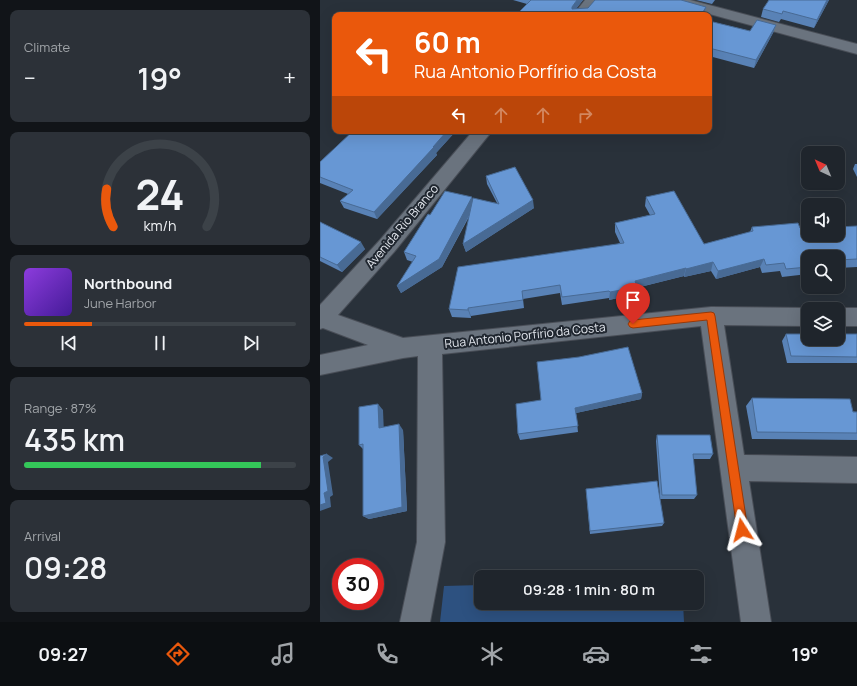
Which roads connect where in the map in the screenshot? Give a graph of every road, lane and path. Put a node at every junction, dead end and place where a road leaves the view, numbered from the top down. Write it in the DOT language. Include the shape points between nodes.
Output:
graph roads {
  1 [pos="592,0"];
  2 [pos="674,0"];
  3 [pos="582,12"];
  4 [pos="857,49"];
  5 [pos="480,134"];
  6 [pos="711,316"];
  7 [pos="801,317"];
  8 [pos="845,317"];
  9 [pos="857,317"];
  10 [pos="320,319"];
  11 [pos="430,345"];
  12 [pos="403,348"];
  13 [pos="320,365"];
  14 [pos="733,468"];
  15 [pos="857,470"];
  16 [pos="415,622"];
  17 [pos="756,622"];
  1 -- 3 [label="street"];
  2 -- 4 [label="street"];
  5 -- 10 [label="street, Avenida Rio Branco" via="387,246"];
  6 -- 7 [label="street, Rua Antonio Porfírio da Costa"];
  6 -- 11 [label="street, Rua Antonio Porfírio da Costa"];
  6 -- 14 [label="street"];
  8 -- 9 [label="street"];
  10 -- 12 [label="street, Rua Antonio Porfírio da Costa"];
  11 -- 12 [label="street, Rua Antonio Porfírio da Costa"];
  11 -- 16 [label="street" via="431,542"];
  12 -- 13 [label="street"];
  14 -- 15 [label="street"];
  14 -- 17 [label="street"];
}
